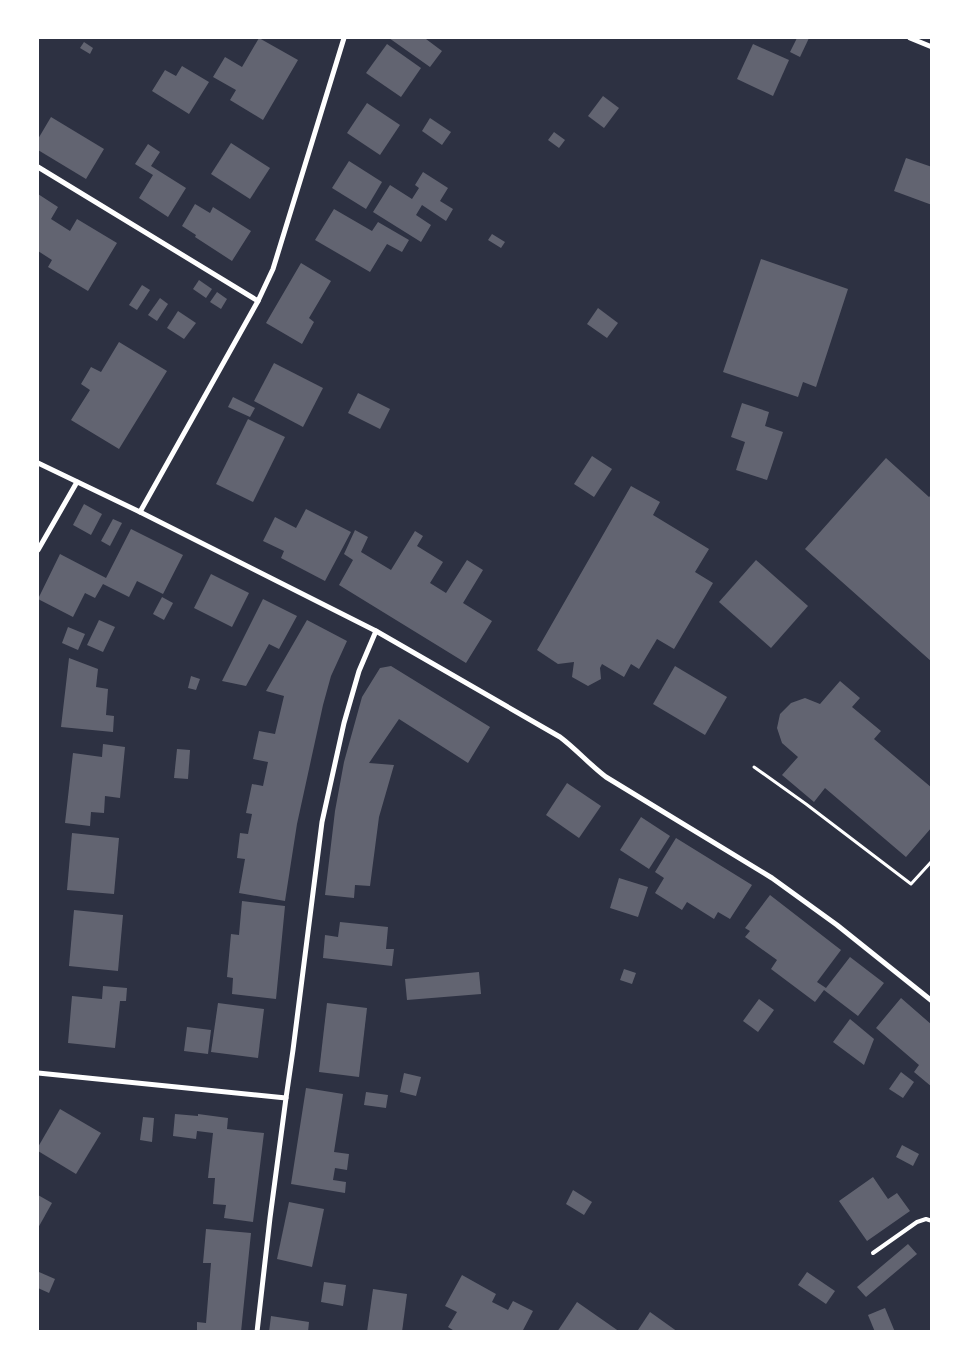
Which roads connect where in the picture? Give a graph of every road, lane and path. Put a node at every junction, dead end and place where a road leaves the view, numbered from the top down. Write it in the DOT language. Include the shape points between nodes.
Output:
graph roads {
  1 [pos="344,38"];
  2 [pos="910,38"];
  3 [pos="932,47"];
  4 [pos="38,167"];
  5 [pos="258,301"];
  6 [pos="38,463"];
  7 [pos="77,482"];
  8 [pos="140,512"];
  9 [pos="38,550"];
  10 [pos="376,631"];
  11 [pos="754,767"];
  12 [pos="932,861"];
  13 [pos="932,1001"];
  14 [pos="38,1073"];
  15 [pos="286,1098"];
  16 [pos="932,1221"];
  17 [pos="873,1253"];
  18 [pos="257,1332"];
  1 -- 5 [label="street" via="273,269"];
  2 -- 3 [label="street"];
  4 -- 5 [label="street"];
  5 -- 8 [label="street"];
  6 -- 7 [label="street"];
  7 -- 8 [label="street"];
  7 -- 9 [label="street"];
  8 -- 10 [label="street"];
  10 -- 13 [label="street" via="560,737 606,777 772,878"];
  10 -- 15 [label="street" via="359,671 344,722 322,822"];
  11 -- 12 [label="path" via="911,884"];
  14 -- 15 [label="street"];
  15 -- 18 [label="street"];
  16 -- 17 [label="lane" via="917,1222"];
}
